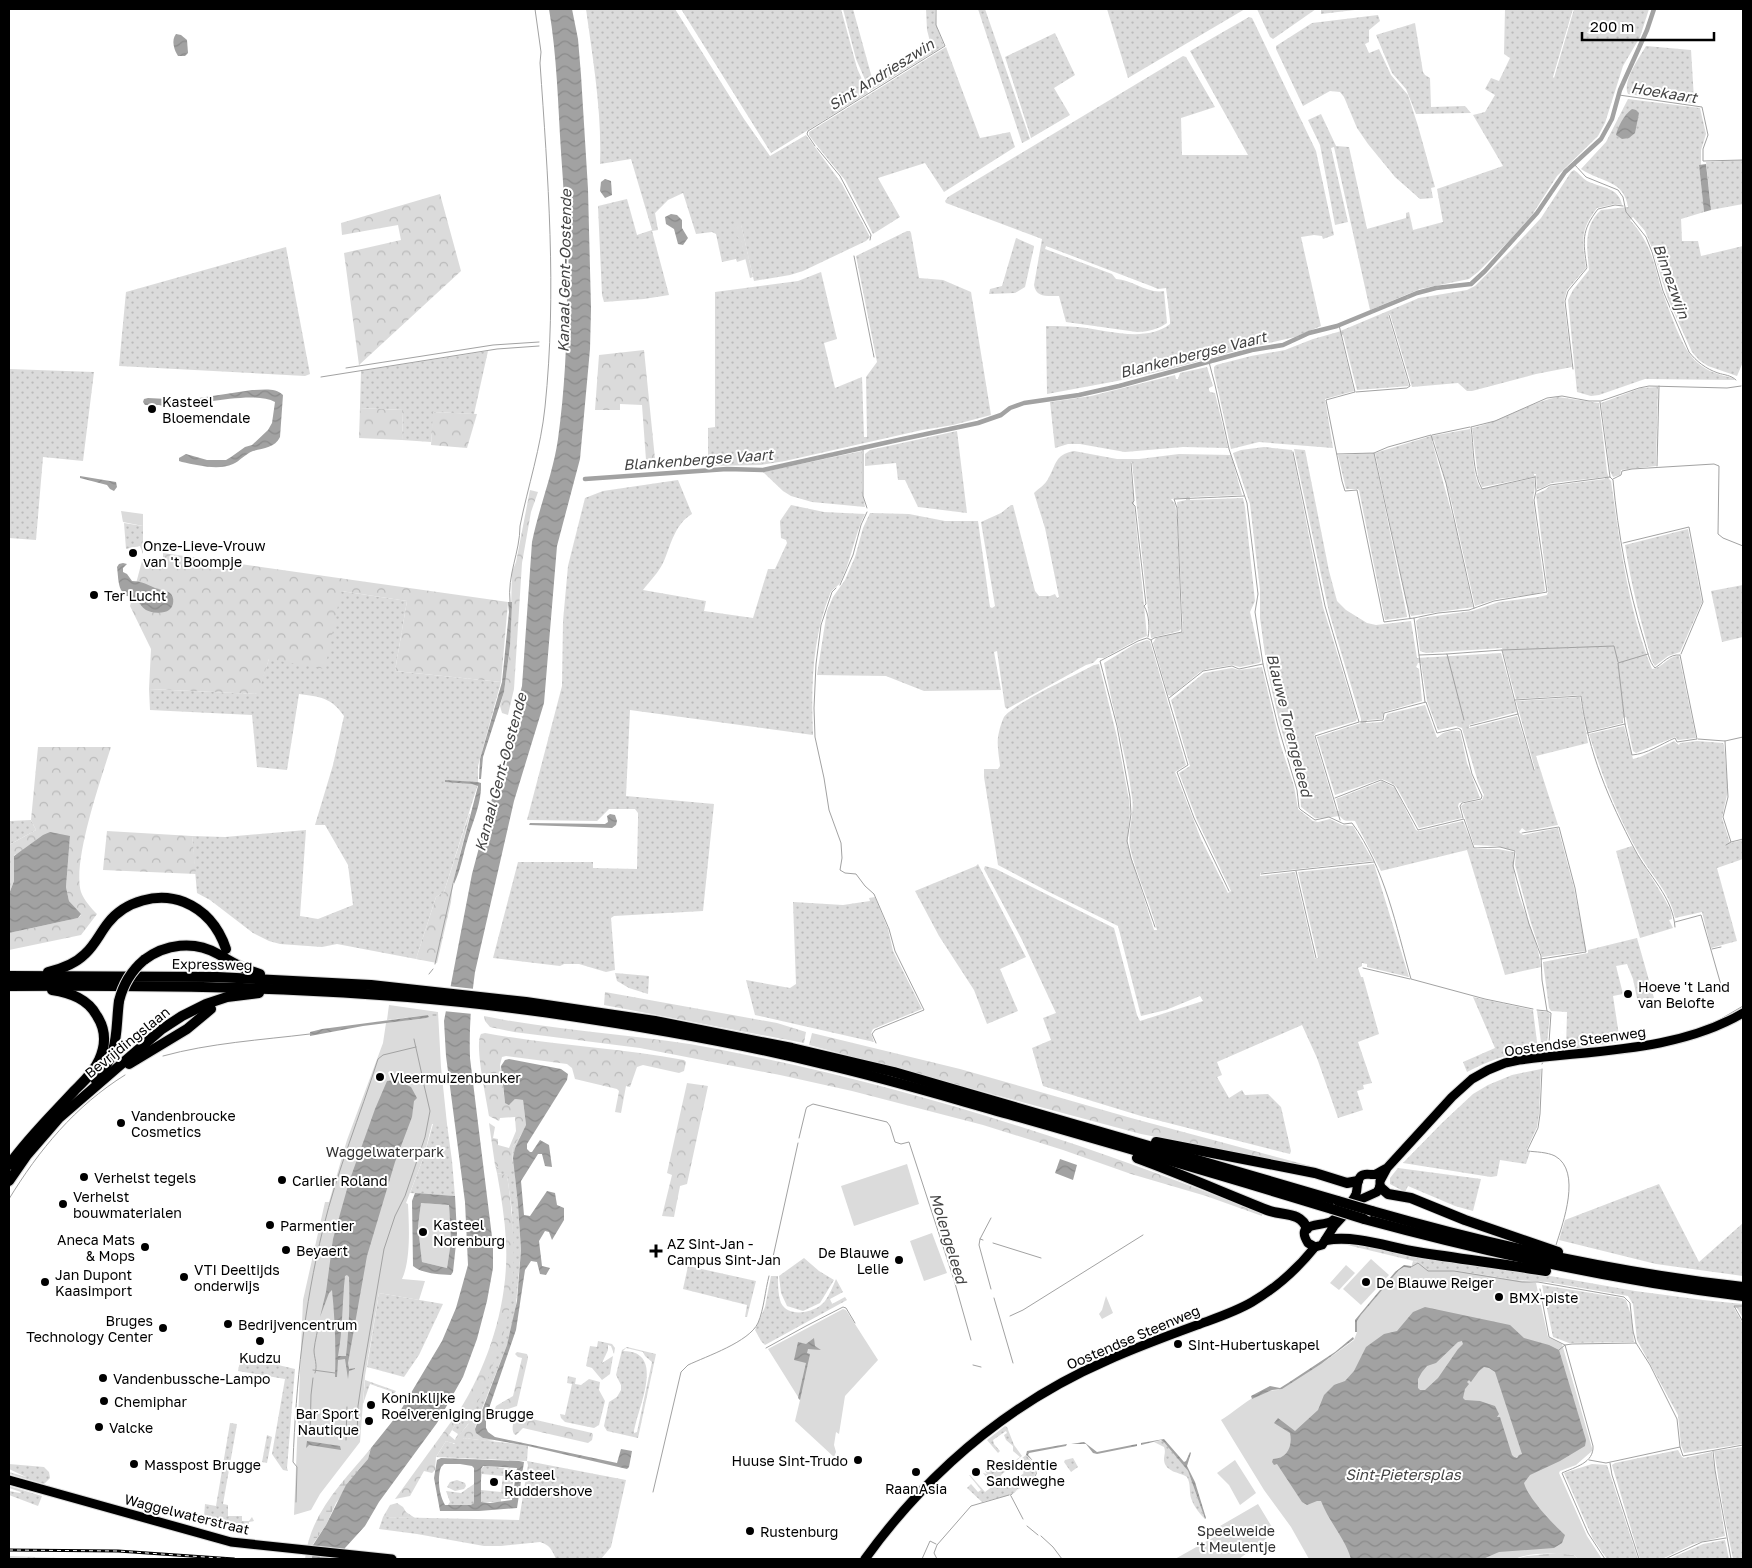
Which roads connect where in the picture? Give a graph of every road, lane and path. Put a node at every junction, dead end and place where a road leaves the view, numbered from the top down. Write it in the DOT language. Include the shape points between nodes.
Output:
graph roads {
  1 [pos="226,949"];
  2 [pos="9,976"];
  3 [pos="22,976"];
  4 [pos="290,980"];
  5 [pos="9,986"];
  6 [pos="29,986"];
  7 [pos="300,989"];
  8 [pos="414,993"];
  9 [pos="494,1002"];
  10 [pos="211,1010"];
  11 [pos="1743,1012"];
  12 [pos="87,1093"];
  13 [pos="66,1102"];
  14 [pos="1123,1139"];
  15 [pos="1100,1141"];
  16 [pos="9,1165"];
  17 [pos="9,1181"];
  18 [pos="1378,1181"];
  19 [pos="1358,1185"];
  20 [pos="1334,1210"];
  21 [pos="1307,1229"];
  22 [pos="1328,1236"];
  23 [pos="1311,1245"];
  24 [pos="1583,1263"];
  25 [pos="1639,1282"];
  26 [pos="1743,1287"];
  27 [pos="1743,1296"];
  28 [pos="9,1480"];
  29 [pos="392,1559"];
  30 [pos="865,1559"];
  1 -- 3 [label="highway" via="216,927 199,910 179,900 156,898 133,904 113,917 92,946 76,961 56,970"];
  2 -- 3 [label="highway, Expressweg"];
  3 -- 4 [label="highway, Expressweg"];
  4 -- 8 [label="highway, Expressweg"];
  4 -- 13 [label="highway, bridge" via="250,972 209,949 193,946 158,951 134,969 126,981 119,1001 112,1055 101,1072"];
  5 -- 6 [label="highway, Expressweg"];
  6 -- 7 [label="highway, Expressweg"];
  6 -- 13 [label="highway" via="76,996 89,1005 101,1023 104,1045 98,1062"];
  7 -- 8 [label="highway, Expressweg"];
  7 -- 12 [label="highway, Bevrijdingslaan" via="290,993 227,997 188,1012 162,1029"];
  8 -- 9 [label="highway"];
  9 -- 14 [label="highway" via="646,1020 792,1048 894,1072"];
  9 -- 15 [label="highway" via="781,1054 892,1081"];
  10 -- 12 [label="highway"];
  11 -- 18 [label="main road, Oostendse Steenweg" via="1711,1029 1672,1041 1519,1060 1488,1070 1460,1088"];
  12 -- 17 [label="highway, Bevrijdingslaan" via="54,1123"];
  13 -- 16 [label="highway"];
  14 -- 19 [label="highway" via="1146,1140 1315,1173"];
  14 -- 20 [label="highway"];
  15 -- 20 [label="highway"];
  15 -- 21 [label="highway" via="1266,1210 1299,1217"];
  18 -- 19 [label="main road" via="1363,1175"];
  18 -- 22 [label="main road, Oostendse Steenweg" via="1375,1194 1357,1201"];
  18 -- 24 [label="highway" via="1388,1194 1411,1198 1578,1258"];
  19 -- 20 [label="main road" via="1354,1198"];
  20 -- 21 [label="main road" via="1323,1224 1313,1224"];
  20 -- 24 [label="highway, bridge" via="1372,1211 1517,1250"];
  20 -- 25 [label="highway, bridge" via="1517,1258"];
  21 -- 23 [label="main road" via="1305,1236"];
  22 -- 23 [label="main road, Oostendse Steenweg" via="1322,1245"];
  22 -- 25 [label="highway" via="1602,1280"];
  23 -- 30 [label="main road, Oostendse Steenweg" via="1298,1266 1242,1307 1108,1360 1015,1411 961,1451 926,1485"];
  24 -- 26 [label="highway"];
  25 -- 27 [label="highway"];
  28 -- 29 [label="main road, Waggelwaterstraat" via="231,1542"];
}
